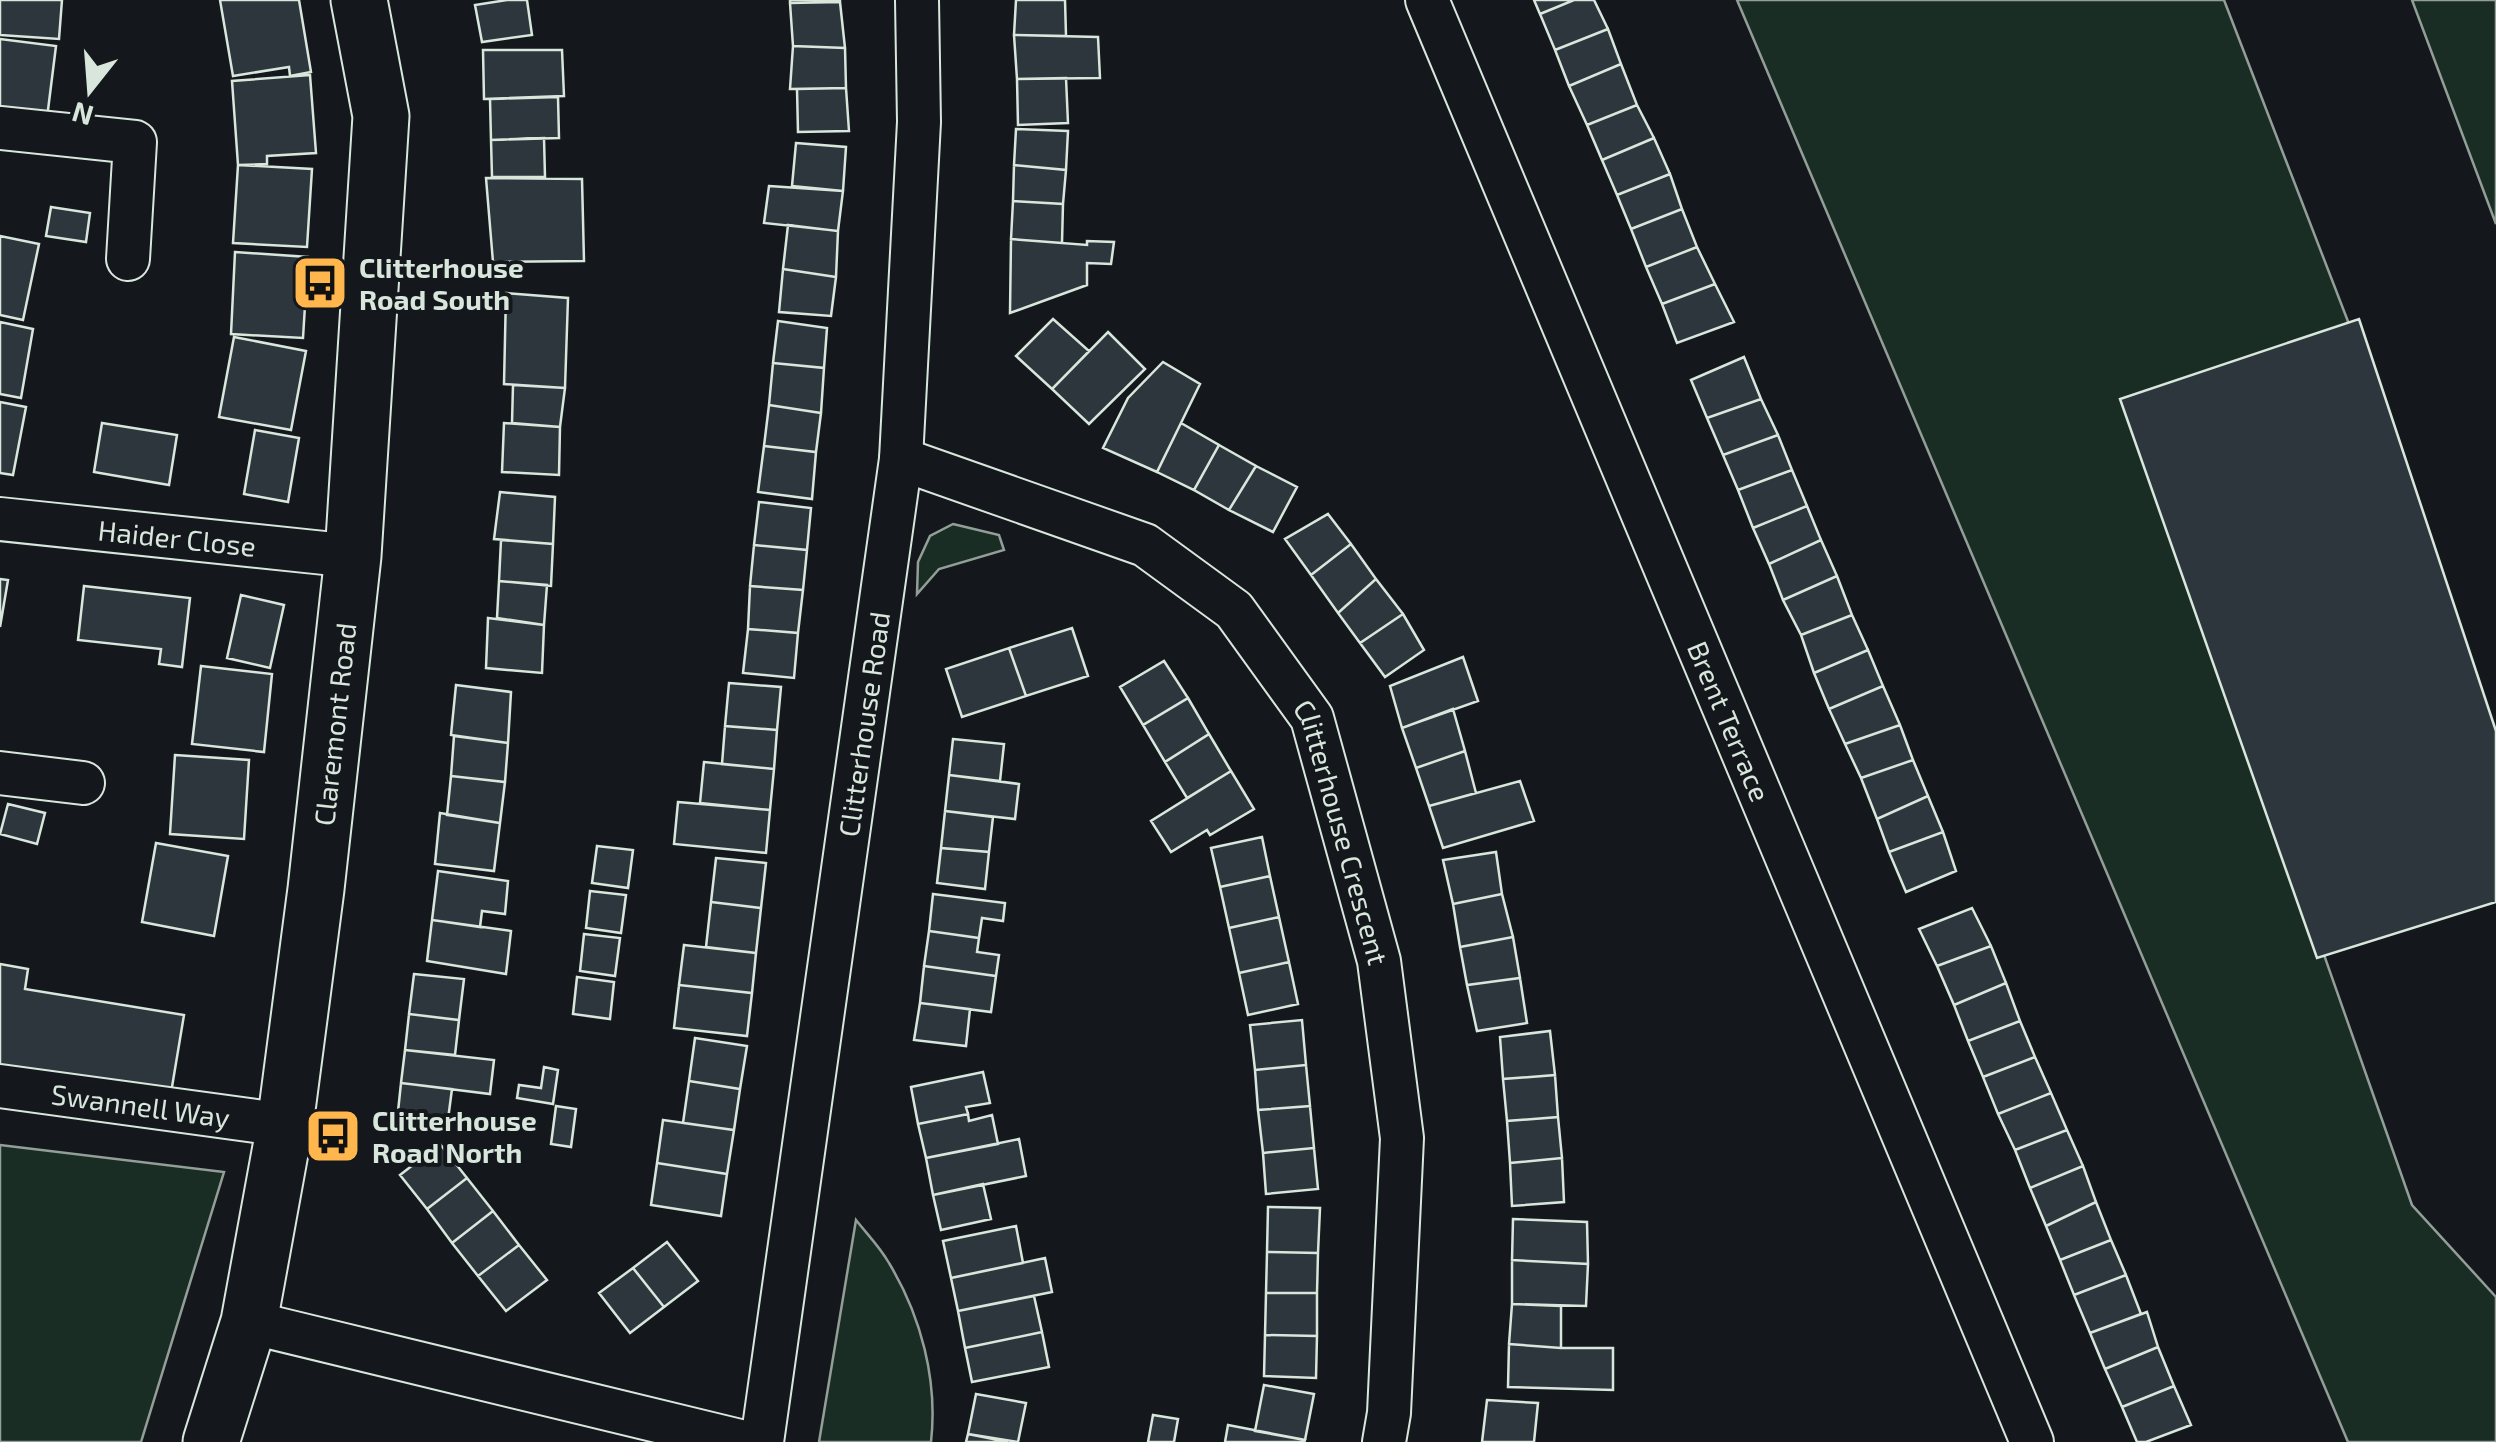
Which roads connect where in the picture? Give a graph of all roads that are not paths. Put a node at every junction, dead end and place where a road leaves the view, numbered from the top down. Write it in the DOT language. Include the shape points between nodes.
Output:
graph roads {
  1 [pos="359,0"];
  2 [pos="917,0"];
  3 [pos="1427,0"];
  4 [pos="0,128"];
  5 [pos="128,259"];
  6 [pos="901,459"];
  7 [pos="0,519"];
  8 [pos="354,556"];
  9 [pos="0,773"];
  10 [pos="82,783"];
  11 [pos="0,1086"];
  12 [pos="284,1125"];
  13 [pos="249,1322"];
  14 [pos="212,1442"];
  15 [pos="744,1442"];
  16 [pos="762,1442"];
  17 [pos="1384,1442"];
  18 [pos="2032,1442"];
  1 -- 8 [label="street, Claremont Road" via="380,116"];
  2 -- 6 [label="street, Clitterhouse Road" via="919,122"];
  3 -- 18 [label="street, Brent Terrace"];
  4 -- 5 [label="street" via="135,142"];
  6 -- 16 [label="street, Clitterhouse Road"];
  6 -- 17 [label="street, Clitterhouse Crescent" via="1145,545 1234,610 1312,718 1378,961 1402,1138"];
  7 -- 8 [label="street, Haider Close"];
  8 -- 12 [label="street, Claremont Road"];
  9 -- 10 [label="street"];
  11 -- 12 [label="street, Swannell Way"];
  12 -- 13 [label="street, Claremont Road"];
  13 -- 14 [label="street, Claremont Road"];
  13 -- 15 [label="street"];
}
